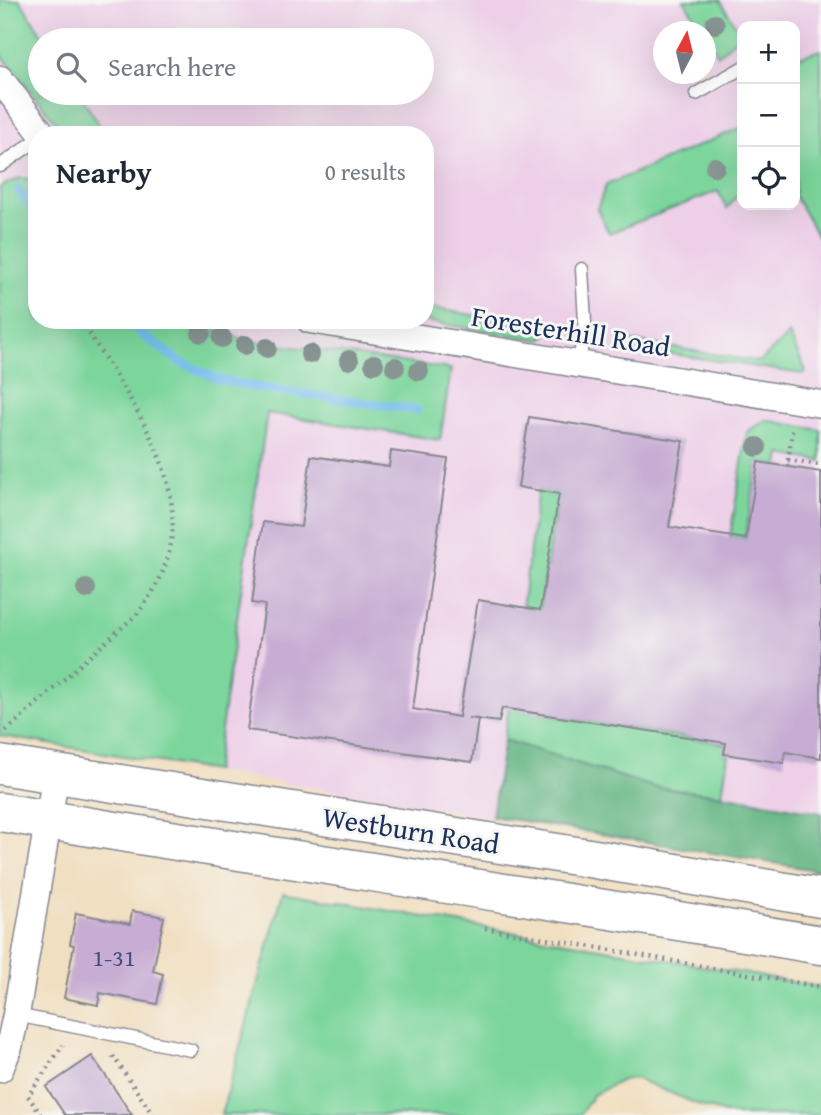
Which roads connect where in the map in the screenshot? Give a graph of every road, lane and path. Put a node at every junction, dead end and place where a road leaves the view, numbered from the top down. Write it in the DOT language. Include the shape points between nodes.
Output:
graph roads {
  1 [pos="737,71"];
  2 [pos="7,94"];
  3 [pos="696,94"];
  4 [pos="35,126"];
  5 [pos="28,146"];
  6 [pos="0,166"];
  7 [pos="582,269"];
  8 [pos="86,329"];
  9 [pos="365,329"];
  10 [pos="579,364"];
  11 [pos="821,404"];
  12 [pos="792,435"];
  13 [pos="788,460"];
  14 [pos="821,465"];
  15 [pos="787,467"];
  16 [pos="0,736"];
  17 [pos="0,765"];
  18 [pos="56,773"];
  19 [pos="0,812"];
  20 [pos="49,820"];
  21 [pos="821,898"];
  22 [pos="821,944"];
  23 [pos="16,1015"];
  24 [pos="75,1027"];
  25 [pos="191,1050"];
  26 [pos="102,1051"];
  27 [pos="0,1069"];
  28 [pos="41,1115"];
  29 [pos="153,1115"];
  1 -- 3 [label="lane"];
  2 -- 4 [label="street"];
  5 -- 6 [label="lane"];
  7 -- 10 [label="lane" via="585,322"];
  8 -- 16 [label="path" via="154,443 167,478 173,540 160,579 136,615"];
  9 -- 10 [label="street, Foresterhill Road"];
  10 -- 11 [label="street, Foresterhill Road"];
  12 -- 13 [label="path"];
  13 -- 14 [label="path"];
  13 -- 15 [label="path"];
  17 -- 18 [label="main road, Westburn Road"];
  18 -- 20 [label="street"];
  18 -- 21 [label="main road, Westburn Road"];
  19 -- 20 [label="main road, Westburn Road"];
  20 -- 22 [label="main road, Westburn Road"];
  20 -- 23 [label="street"];
  23 -- 24 [label="lane"];
  23 -- 27 [label="street"];
  24 -- 25 [label="lane"];
  24 -- 28 [label="path" via="28,1096"];
  26 -- 29 [label="path" via="113,1056"];
}
